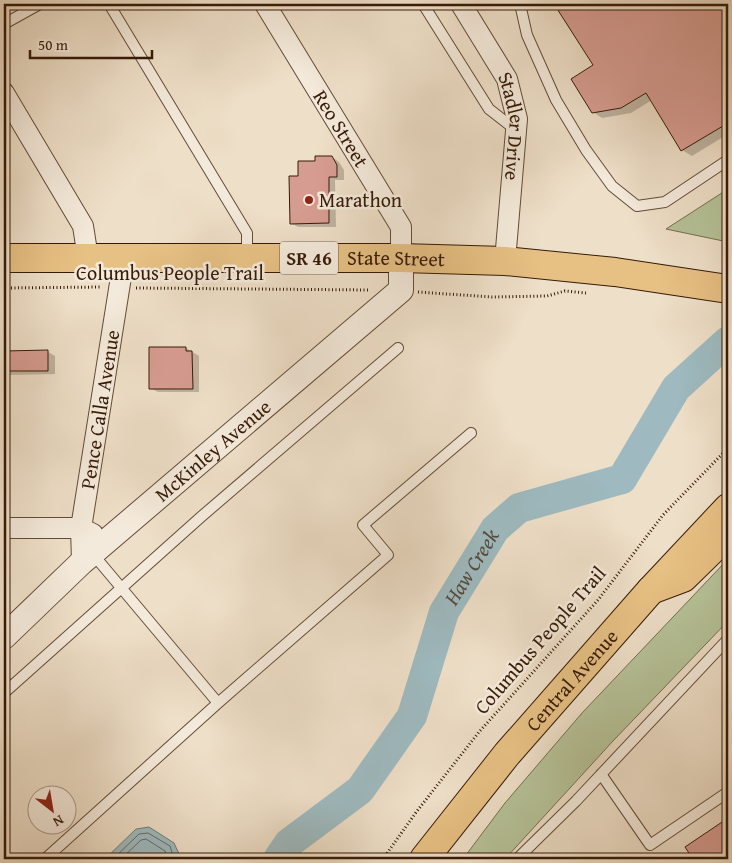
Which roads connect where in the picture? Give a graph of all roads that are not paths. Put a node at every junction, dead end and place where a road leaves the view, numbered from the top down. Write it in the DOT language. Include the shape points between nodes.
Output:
graph roads {
  1 [pos="40,4"];
  2 [pos="109,4"];
  3 [pos="265,4"];
  4 [pos="423,4"];
  5 [pos="461,4"];
  6 [pos="520,4"];
  7 [pos="4,24"];
  8 [pos="4,93"];
  9 [pos="516,130"];
  10 [pos="728,160"];
  11 [pos="4,258"];
  12 [pos="88,258"];
  13 [pos="124,258"];
  14 [pos="247,258"];
  15 [pos="401,258"];
  16 [pos="505,261"];
  17 [pos="728,289"];
  18 [pos="398,348"];
  19 [pos="471,433"];
  20 [pos="728,508"];
  21 [pos="4,528"];
  22 [pos="81,528"];
  23 [pos="728,534"];
  24 [pos="94,552"];
  25 [pos="122,588"];
  26 [pos="651,590"];
  27 [pos="4,637"];
  28 [pos="728,639"];
  29 [pos="4,693"];
  30 [pos="218,703"];
  31 [pos="601,774"];
  32 [pos="728,792"];
  33 [pos="45,859"];
  34 [pos="424,859"];
  35 [pos="517,859"];
  1 -- 7 [label="lane"];
  2 -- 14 [label="lane" via="248,233"];
  3 -- 15 [label="street, Reo Street" via="401,227"];
  4 -- 9 [label="lane" via="489,109"];
  5 -- 9 [label="street, Stadler Drive" via="507,79 517,119"];
  6 -- 10 [label="lane" via="527,35 556,100 612,186 637,206 665,202"];
  8 -- 12 [label="street" via="83,226"];
  9 -- 16 [label="street, Stadler Drive"];
  11 -- 12 [label="main road, State Street / SR 46"];
  12 -- 13 [label="main road, State Street / SR 46"];
  13 -- 14 [label="main road, State Street / SR 46"];
  13 -- 22 [label="street, Pence Calla Avenue"];
  14 -- 15 [label="main road, State Street / SR 46"];
  15 -- 16 [label="main road, State Street / SR 46"];
  15 -- 24 [label="street, McKinley Avenue" via="401,290"];
  16 -- 17 [label="main road, State Street / SR 46" via="614,272"];
  18 -- 25 [label="lane"];
  19 -- 30 [label="lane" via="363,525 388,555"];
  20 -- 26 [label="main road, Central Avenue"];
  21 -- 22 [label="street"];
  22 -- 24 [label="street"];
  22 -- 24 [label="street, Pence Calla Avenue"];
  23 -- 26 [label="main road" via="684,578"];
  24 -- 25 [label="lane"];
  24 -- 27 [label="street, McKinley Avenue"];
  25 -- 29 [label="lane"];
  25 -- 30 [label="lane"];
  26 -- 34 [label="main road, Central Avenue" via="507,754"];
  28 -- 31 [label="lane"];
  30 -- 33 [label="lane"];
  31 -- 32 [label="lane" via="650,845"];
  31 -- 35 [label="lane"];
}
